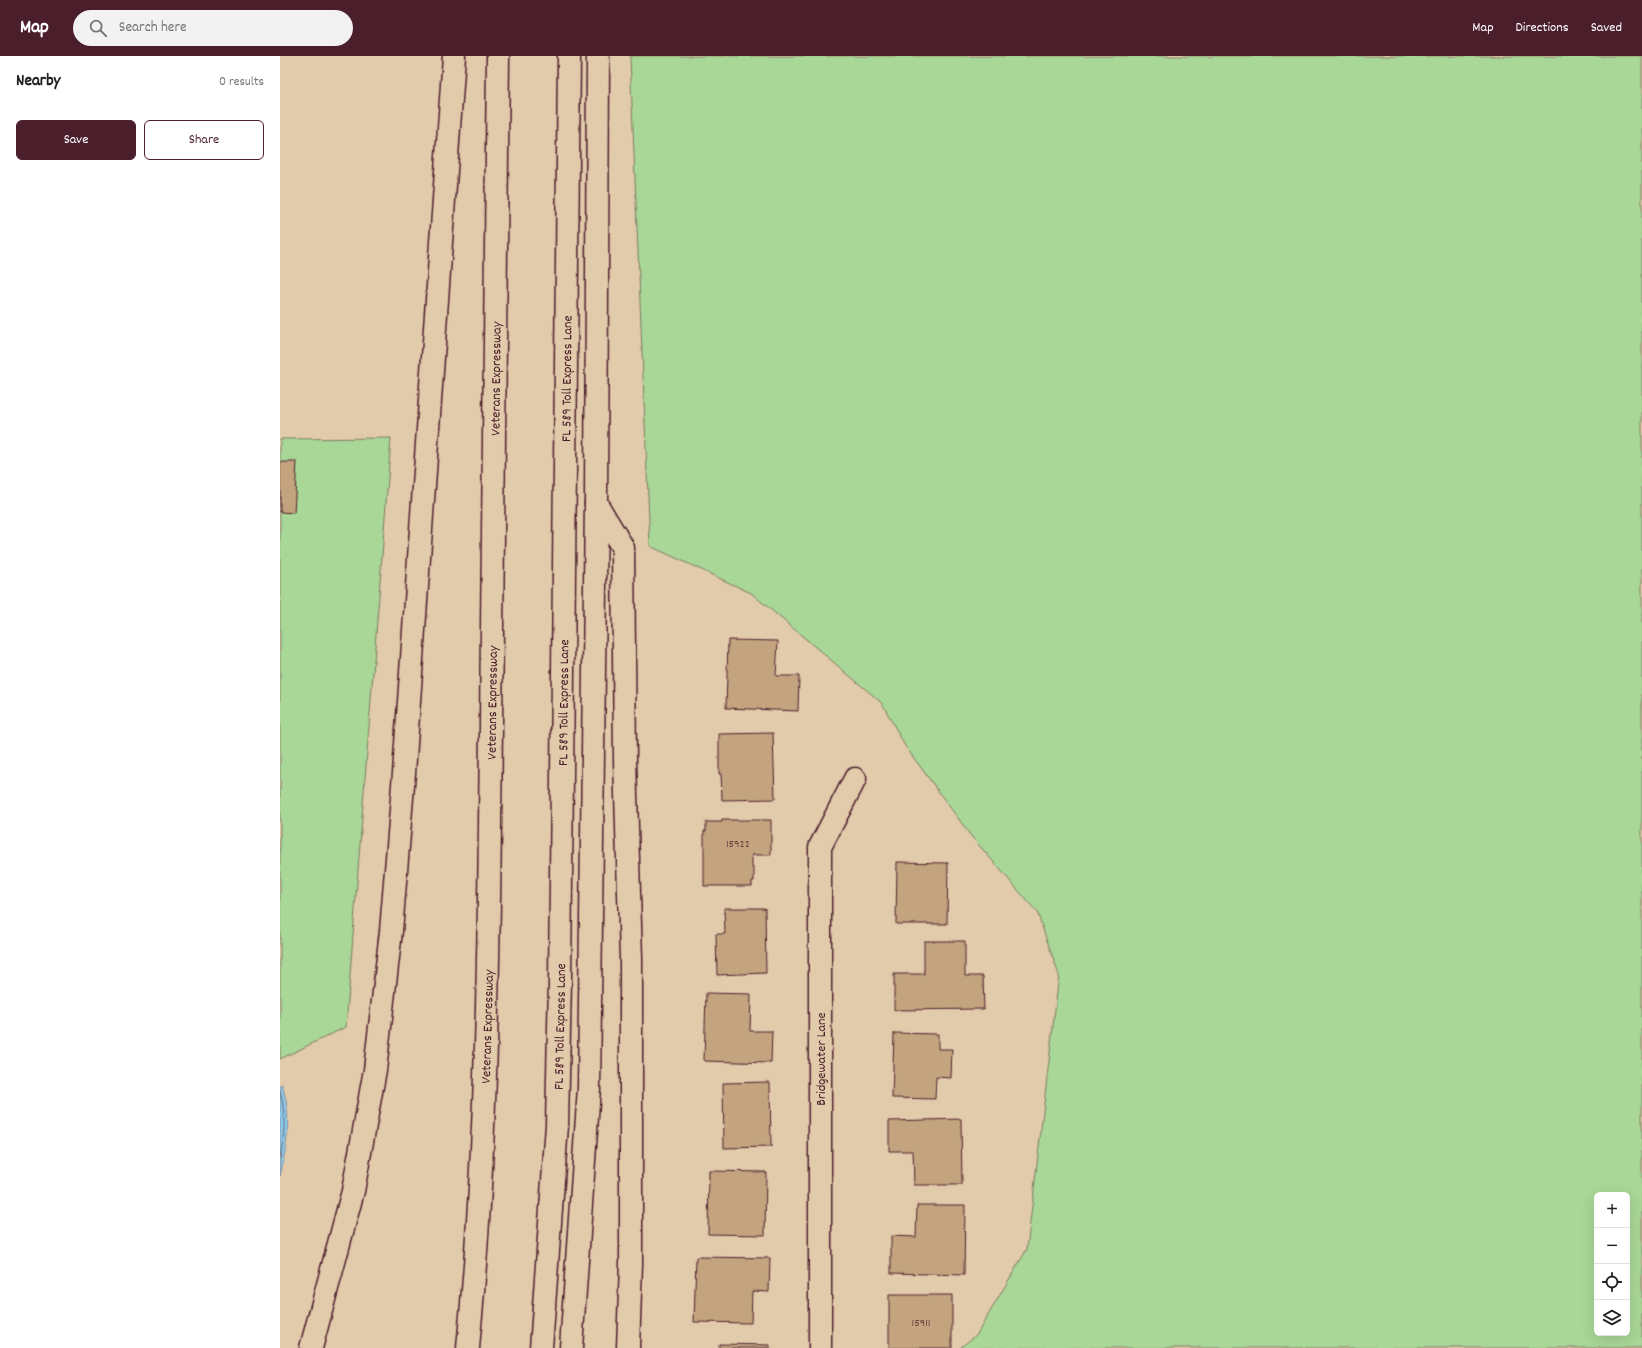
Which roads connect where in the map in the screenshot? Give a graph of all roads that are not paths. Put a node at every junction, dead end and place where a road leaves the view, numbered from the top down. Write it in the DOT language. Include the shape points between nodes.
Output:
graph roads {
  1 [pos="454,56"];
  2 [pos="498,56"];
  3 [pos="569,56"];
  4 [pos="598,56"];
  5 [pos="596,503"];
  6 [pos="855,779"];
  7 [pos="311,1348"];
  8 [pos="468,1348"];
  9 [pos="541,1348"];
  10 [pos="571,1348"];
  11 [pos="628,1348"];
  12 [pos="820,1348"];
  1 -- 7 [label="main road" via="390,939 375,1070 353,1191"];
  2 -- 8 [label="main road, Veterans Expressway" via="489,937 484,1118"];
  3 -- 9 [label="main road, FL 589 Toll Express Lane" via="559,1041 557,1125"];
  4 -- 5 [label="main road"];
  5 -- 10 [label="main road" via="589,1088"];
  5 -- 11 [label="main road" via="623,548 625,761 631,959 631,1264"];
  6 -- 12 [label="main road, Bridgewater Lane" via="820,847"];
}
